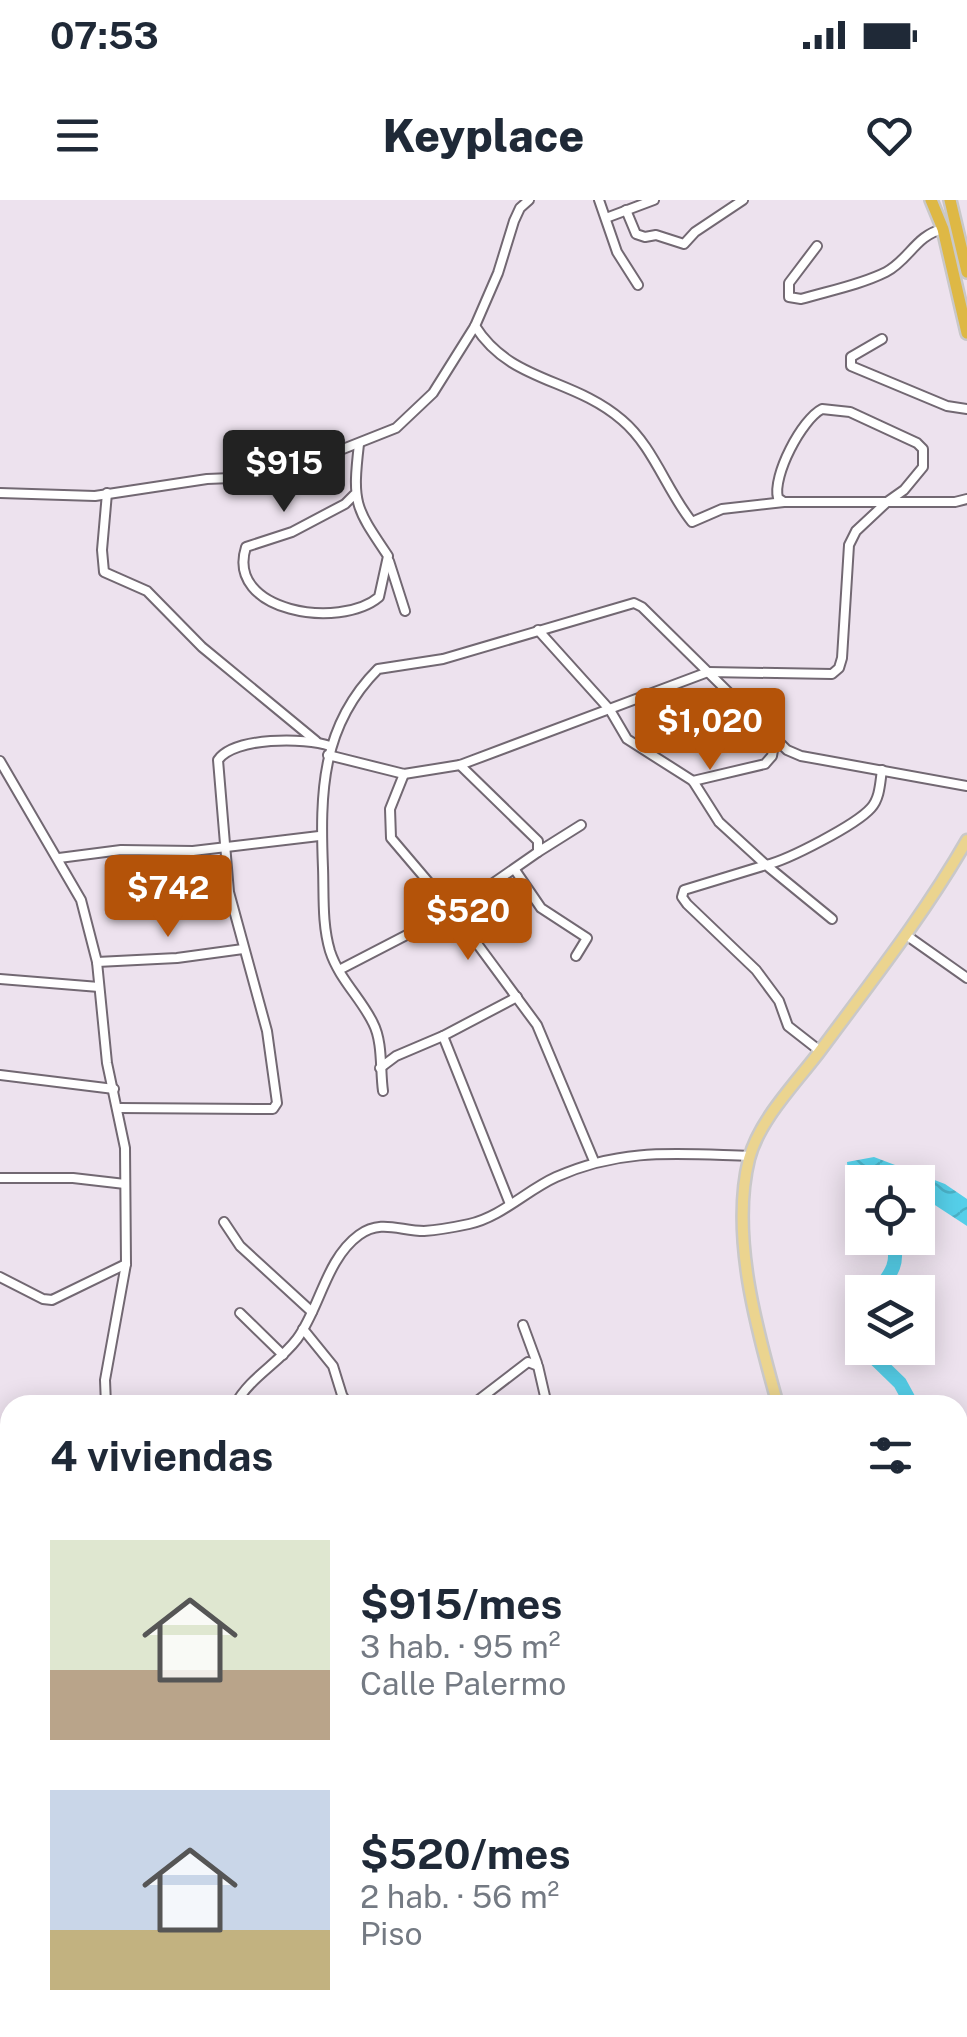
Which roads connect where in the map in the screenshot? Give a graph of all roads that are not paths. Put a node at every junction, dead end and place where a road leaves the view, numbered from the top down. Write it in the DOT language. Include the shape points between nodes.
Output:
graph roads {
  1 [pos="529,200"];
  2 [pos="599,200"];
  3 [pos="654,200"];
  4 [pos="743,200"];
  5 [pos="932,200"];
  6 [pos="950,200"];
  7 [pos="626,210"];
  8 [pos="606,218"];
  9 [pos="943,229"];
  10 [pos="817,246"];
  11 [pos="967,272"];
  12 [pos="638,285"];
  13 [pos="475,326"];
  14 [pos="967,332"];
  15 [pos="882,339"];
  16 [pos="967,409"];
  17 [pos="359,444"];
  18 [pos="0,493"];
  19 [pos="107,493"];
  20 [pos="354,495"];
  21 [pos="967,499"];
  22 [pos="784,502"];
  23 [pos="887,502"];
  24 [pos="388,556"];
  25 [pos="405,611"];
  26 [pos="538,630"];
  27 [pos="708,672"];
  28 [pos="610,710"];
  29 [pos="775,739"];
  30 [pos="316,741"];
  31 [pos="329,751"];
  32 [pos="0,762"];
  33 [pos="460,765"];
  34 [pos="882,770"];
  35 [pos="404,774"];
  36 [pos="692,781"];
  37 [pos="967,786"];
  38 [pos="581,825"];
  39 [pos="319,836"];
  40 [pos="967,840"];
  41 [pos="225,848"];
  42 [pos="538,852"];
  43 [pos="59,858"];
  44 [pos="766,865"];
  45 [pos="515,870"];
  46 [pos="453,911"];
  47 [pos="832,919"];
  48 [pos="906,935"];
  49 [pos="244,949"];
  50 [pos="576,956"];
  51 [pos="97,962"];
  52 [pos="339,970"];
  53 [pos="967,978"];
  54 [pos="0,979"];
  55 [pos="99,988"];
  56 [pos="518,997"];
  57 [pos="442,1036"];
  58 [pos="820,1051"];
  59 [pos="380,1068"];
  60 [pos="0,1075"];
  61 [pos="114,1089"];
  62 [pos="384,1091"];
  63 [pos="119,1108"];
  64 [pos="750,1156"];
  65 [pos="594,1161"];
  66 [pos="0,1178"];
  67 [pos="125,1184"];
  68 [pos="510,1204"];
  69 [pos="224,1222"];
  70 [pos="126,1264"];
  71 [pos="0,1277"];
  72 [pos="312,1312"];
  73 [pos="240,1313"];
  74 [pos="523,1325"];
  75 [pos="303,1329"];
  76 [pos="283,1355"];
  77 [pos="538,1366"];
  78 [pos="106,1395"];
  79 [pos="241,1395"];
  80 [pos="342,1395"];
  81 [pos="485,1395"];
  82 [pos="545,1395"];
  83 [pos="776,1395"];
  1 -- 13 [label="street" via="514,221"];
  2 -- 8 [label="street"];
  3 -- 7 [label="street"];
  4 -- 7 [label="street" via="684,244 636,234"];
  5 -- 9 [label="highway"];
  6 -- 11 [label="highway"];
  7 -- 8 [label="street"];
  8 -- 12 [label="street" via="616,252"];
  9 -- 10 [label="street" via="928,232 884,273 800,300 789,297 790,283"];
  9 -- 14 [label="highway"];
  13 -- 17 [label="street" via="415,414"];
  13 -- 22 [label="street" via="498,356 573,388 625,422 692,522 722,508"];
  15 -- 16 [label="street" via="851,358 850,366"];
  17 -- 19 [label="street" via="256,477"];
  17 -- 20 [label="street"];
  18 -- 19 [label="street"];
  19 -- 30 [label="street" via="104,572 147,591 202,647"];
  20 -- 24 [label="street"];
  20 -- 24 [label="street" via="292,532 246,546 242,568 250,586 290,608 341,614 379,598"];
  21 -- 23 [label="street"];
  22 -- 23 [label="street"];
  22 -- 23 [label="street" via="776,485 800,432 822,409 850,412 922,450 922,467"];
  23 -- 27 [label="street" via="850,545 839,668 832,674"];
  24 -- 25 [label="street"];
  26 -- 27 [label="street" via="634,603"];
  26 -- 28 [label="street"];
  26 -- 31 [label="street" via="443,659 378,670 343,713"];
  27 -- 28 [label="street"];
  27 -- 29 [label="street"];
  28 -- 33 [label="street"];
  28 -- 36 [label="street" via="627,738"];
  29 -- 34 [label="street" via="801,756"];
  29 -- 36 [label="street" via="766,764"];
  30 -- 31 [label="street"];
  30 -- 41 [label="street" via="241,744 224,751 218,773"];
  31 -- 35 [label="street"];
  31 -- 39 [label="street"];
  32 -- 43 [label="street"];
  33 -- 35 [label="street"];
  33 -- 42 [label="street" via="538,841"];
  34 -- 37 [label="street"];
  34 -- 44 [label="street" via="870,810"];
  35 -- 46 [label="street" via="390,808 391,838"];
  36 -- 44 [label="street" via="719,822"];
  38 -- 42 [label="street"];
  39 -- 41 [label="street"];
  39 -- 52 [label="street" via="324,925"];
  40 -- 48 [label="main road"];
  41 -- 43 [label="street"];
  41 -- 49 [label="street"];
  42 -- 45 [label="street"];
  43 -- 51 [label="street" via="81,900"];
  44 -- 47 [label="street"];
  44 -- 58 [label="street" via="688,888 682,897 756,970 788,1026"];
  45 -- 46 [label="street"];
  45 -- 50 [label="street" via="542,908 585,935 588,942"];
  46 -- 52 [label="street"];
  46 -- 56 [label="street"];
  48 -- 53 [label="street"];
  48 -- 58 [label="main road"];
  49 -- 51 [label="street"];
  49 -- 63 [label="street" via="267,1031 278,1096 273,1109"];
  51 -- 55 [label="street"];
  52 -- 59 [label="street" via="373,1022"];
  54 -- 55 [label="street"];
  55 -- 61 [label="street"];
  56 -- 57 [label="street"];
  56 -- 65 [label="street" via="537,1025"];
  57 -- 59 [label="street"];
  57 -- 68 [label="street"];
  58 -- 64 [label="main road"];
  59 -- 62 [label="street"];
  60 -- 61 [label="street"];
  61 -- 63 [label="street"];
  63 -- 67 [label="street"];
  64 -- 65 [label="street" via="680,1152"];
  64 -- 83 [label="main road" via="742,1208 745,1262"];
  65 -- 68 [label="street"];
  66 -- 67 [label="street"];
  67 -- 70 [label="street"];
  68 -- 72 [label="street" via="475,1223 365,1232 330,1273"];
  69 -- 72 [label="street" via="240,1246"];
  70 -- 71 [label="street" via="52,1300"];
  70 -- 78 [label="street"];
  72 -- 75 [label="street"];
  73 -- 76 [label="street"];
  74 -- 77 [label="street"];
  75 -- 76 [label="street"];
  75 -- 80 [label="street" via="333,1366"];
  76 -- 79 [label="street"];
  77 -- 81 [label="street" via="528,1362"];
  77 -- 82 [label="street"];
}
